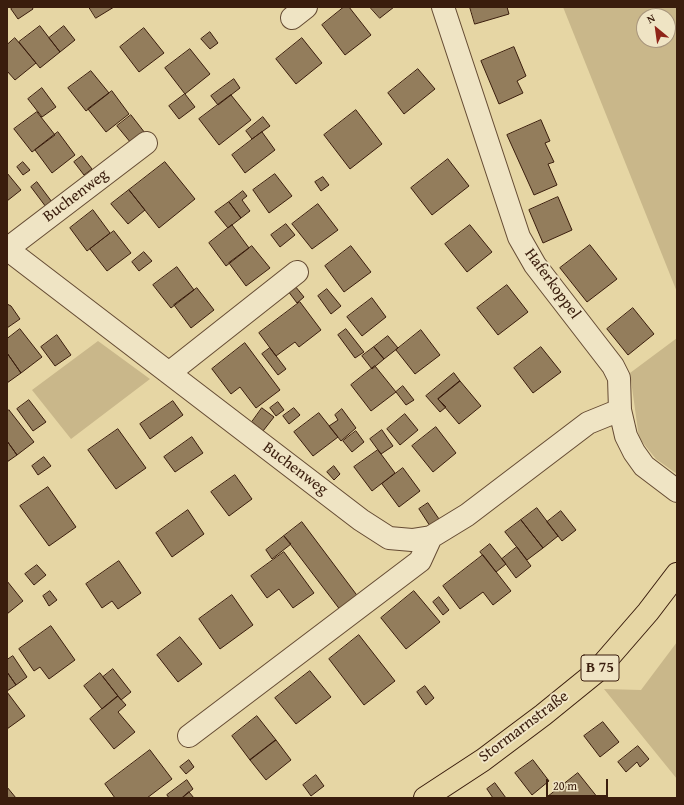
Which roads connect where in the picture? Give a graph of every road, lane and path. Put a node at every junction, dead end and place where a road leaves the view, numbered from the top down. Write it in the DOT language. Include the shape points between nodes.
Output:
graph roads {
  1 [pos="443,7"];
  2 [pos="146,143"];
  3 [pos="7,249"];
  4 [pos="297,272"];
  5 [pos="169,373"];
  6 [pos="620,410"];
  7 [pos="677,491"];
  8 [pos="431,537"];
  9 [pos="677,574"];
  10 [pos="189,736"];
  11 [pos="425,798"];
  1 -- 6 [label="street, Haferkoppel" via="519,237 535,265 613,366 619,378"];
  2 -- 3 [label="street, Buchenweg"];
  3 -- 5 [label="street, Buchenweg"];
  4 -- 5 [label="street"];
  5 -- 8 [label="street, Buchenweg" via="355,516 389,538 412,540"];
  6 -- 7 [label="street, Haferkoppel" via="626,436 634,452 644,466"];
  6 -- 8 [label="street, Buchenweg" via="588,423 467,515"];
  8 -- 10 [label="street" via="420,561"];
  9 -- 11 [label="main road, Stormarnstraße / B 75" via="596,672 483,760"];
}
